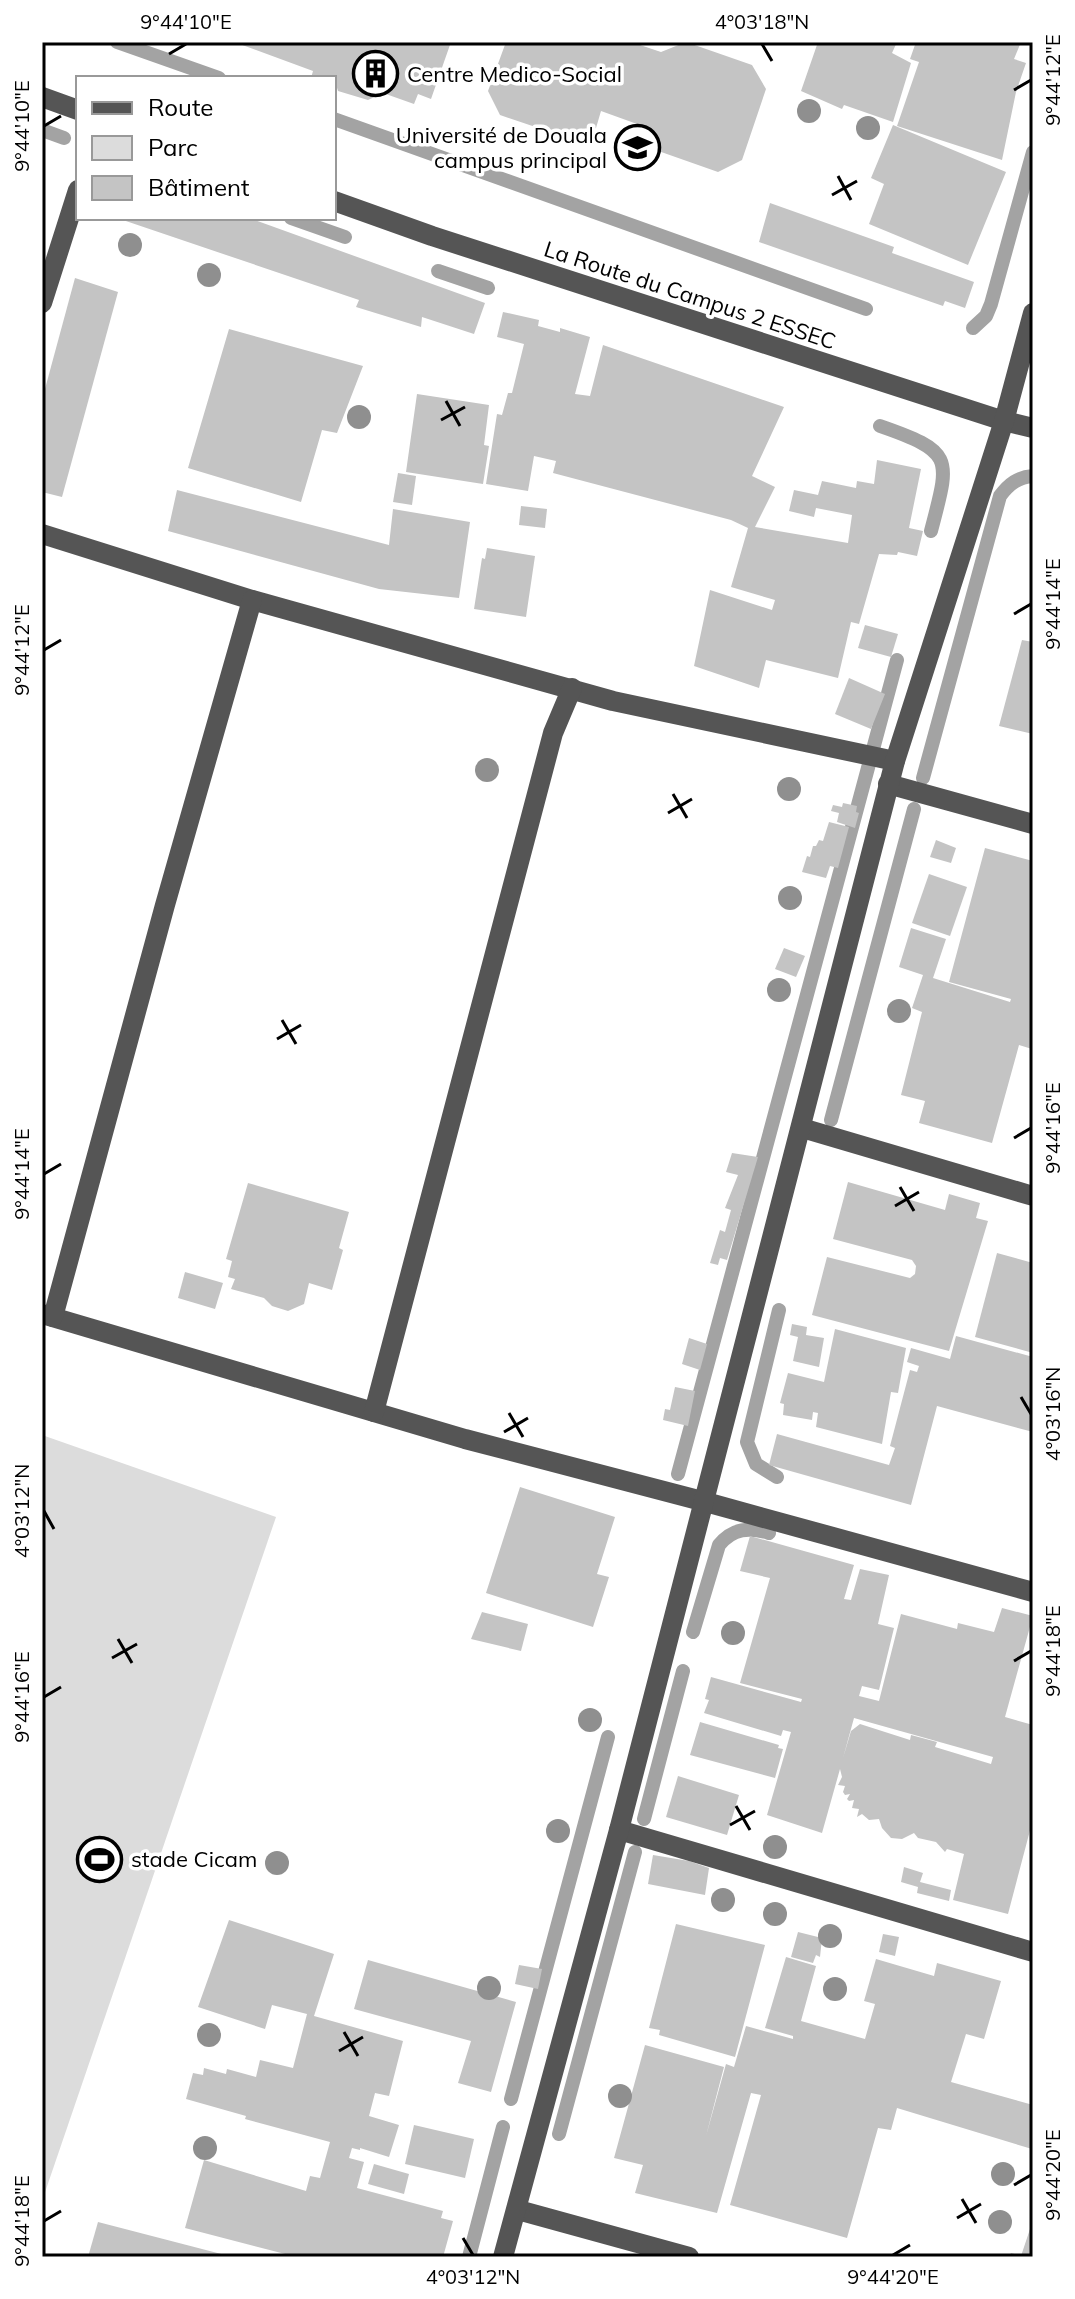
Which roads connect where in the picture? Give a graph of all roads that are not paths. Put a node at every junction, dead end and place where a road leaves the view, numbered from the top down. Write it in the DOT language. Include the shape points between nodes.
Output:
graph roads {
  1 [pos="42,97"];
  2 [pos="76,109"];
  3 [pos="76,196"];
  4 [pos="336,202"];
  5 [pos="42,303"];
  6 [pos="1033,313"];
  7 [pos="1004,421"];
  8 [pos="1033,428"];
  9 [pos="42,534"];
  10 [pos="252,600"];
  11 [pos="572,688"];
  12 [pos="895,761"];
  13 [pos="888,784"];
  14 [pos="1033,824"];
  15 [pos="802,1128"];
  16 [pos="1033,1196"];
  17 [pos="48,1315"];
  18 [pos="374,1412"];
  19 [pos="702,1501"];
  20 [pos="1033,1592"];
  21 [pos="619,1830"];
  22 [pos="1033,1952"];
  23 [pos="518,2210"];
  24 [pos="503,2257"];
  25 [pos="689,2257"];
  1 -- 2 [label="street"];
  3 -- 5 [label="street"];
  4 -- 7 [label="street, La Route du Campus 2 ESSEC"];
  6 -- 7 [label="street"];
  7 -- 8 [label="street, La Route du Campus 2 ESSEC"];
  7 -- 12 [label="street"];
  9 -- 10 [label="street"];
  10 -- 11 [label="street"];
  10 -- 17 [label="street"];
  11 -- 12 [label="street"];
  11 -- 18 [label="street" via="553,733"];
  12 -- 13 [label="street"];
  13 -- 14 [label="street"];
  13 -- 15 [label="street"];
  15 -- 16 [label="street"];
  15 -- 19 [label="street"];
  17 -- 18 [label="street"];
  18 -- 19 [label="street"];
  19 -- 20 [label="street"];
  19 -- 21 [label="street"];
  21 -- 22 [label="street"];
  21 -- 23 [label="street"];
  23 -- 24 [label="street"];
  23 -- 25 [label="street"];
}
